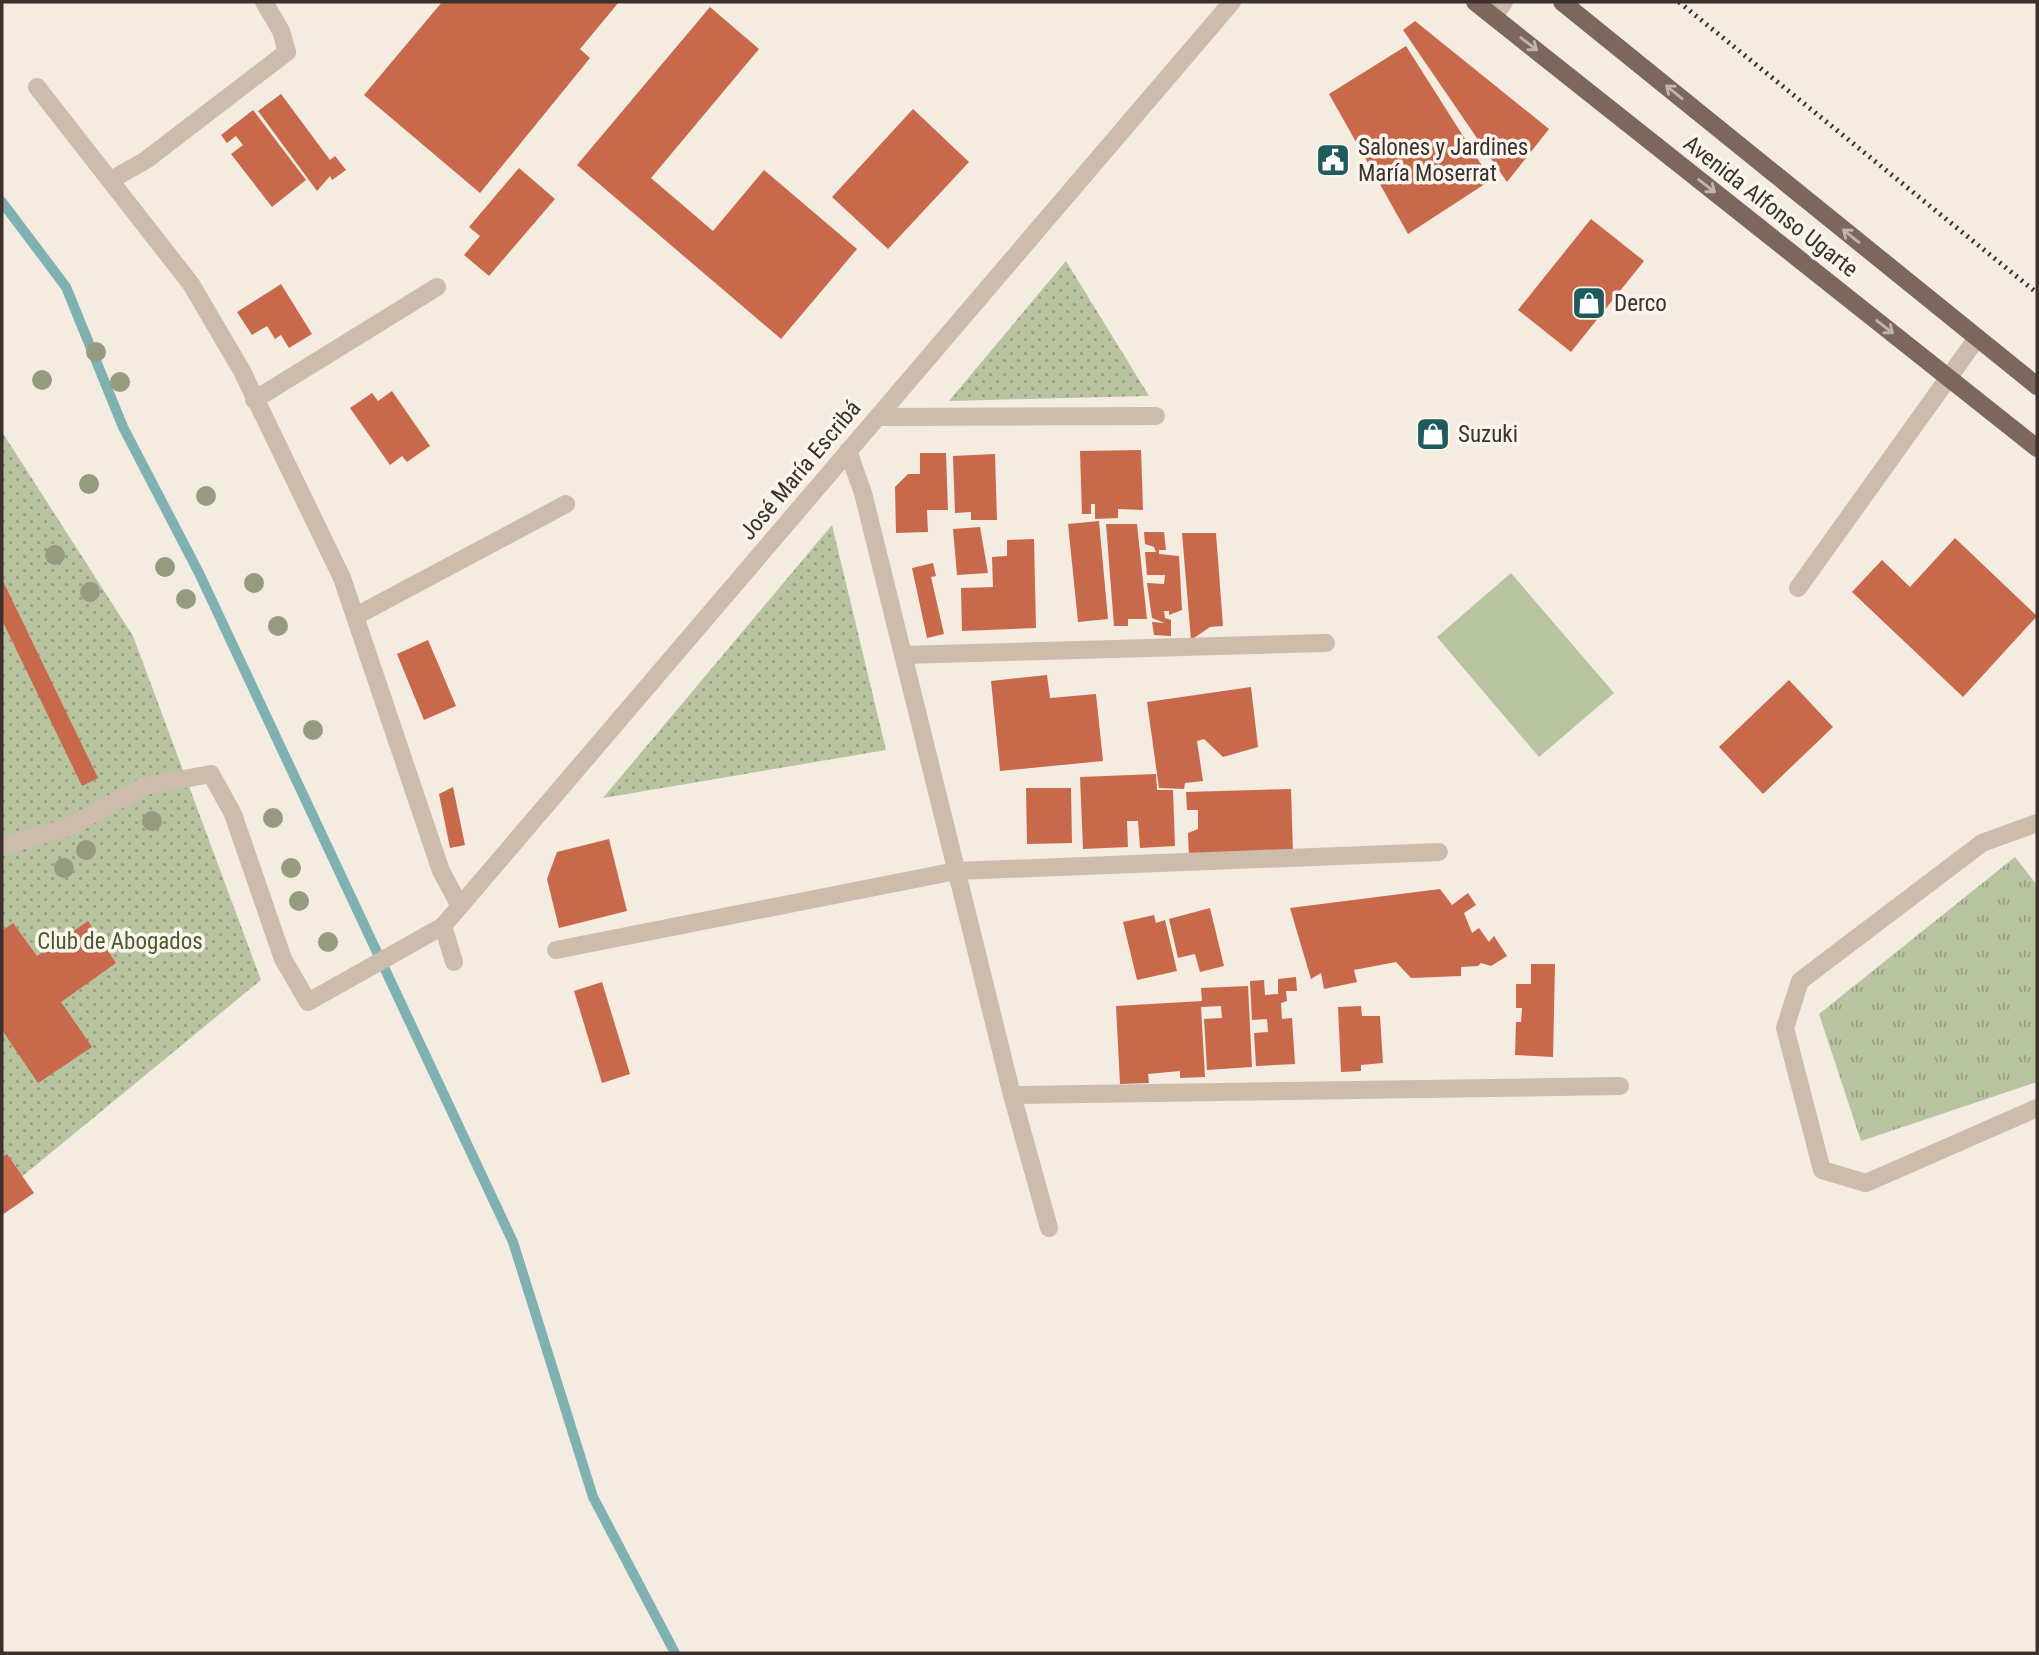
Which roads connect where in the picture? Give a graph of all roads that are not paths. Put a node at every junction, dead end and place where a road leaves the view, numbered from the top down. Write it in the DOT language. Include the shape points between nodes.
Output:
graph roads {
  1 [pos="264,2"];
  2 [pos="1232,2"];
  3 [pos="1475,2"];
  4 [pos="1562,2"];
  5 [pos="1499,9"];
  6 [pos="37,87"];
  7 [pos="111,180"];
  8 [pos="437,287"];
  9 [pos="1977,338"];
  10 [pos="1950,379"];
  11 [pos="2037,386"];
  12 [pos="254,400"];
  13 [pos="1156,416"];
  14 [pos="877,417"];
  15 [pos="2037,448"];
  16 [pos="848,451"];
  17 [pos="566,504"];
  18 [pos="1798,588"];
  19 [pos="356,616"];
  20 [pos="1326,643"];
  21 [pos="903,655"];
  22 [pos="2037,823"];
  23 [pos="2,846"];
  24 [pos="1439,852"];
  25 [pos="956,870"];
  26 [pos="460,906"];
  27 [pos="443,926"];
  28 [pos="556,950"];
  29 [pos="454,961"];
  30 [pos="1620,1086"];
  31 [pos="1012,1096"];
  32 [pos="2037,1108"];
  33 [pos="1049,1228"];
  1 -- 7 [label="street" via="287,52 146,160"];
  2 -- 14 [label="street, José María Escribá"];
  3 -- 5 [label="main road, Avenida Alfonso Ugarte"];
  9 -- 4 [label="main road, Avenida Alfonso Ugarte, one-way"];
  5 -- 10 [label="main road, Avenida Alfonso Ugarte, one-way"];
  6 -- 7 [label="street"];
  7 -- 12 [label="street" via="191,284"];
  8 -- 12 [label="street"];
  9 -- 10 [label="street"];
  9 -- 11 [label="main road, Avenida Alfonso Ugarte"];
  10 -- 15 [label="main road, Avenida Alfonso Ugarte"];
  10 -- 18 [label="street"];
  12 -- 19 [label="street" via="317,524"];
  13 -- 14 [label="street"];
  14 -- 16 [label="street, José María Escribá"];
  16 -- 21 [label="street" via="863,493"];
  16 -- 26 [label="street, José María Escribá"];
  17 -- 19 [label="street"];
  19 -- 26 [label="street" via="441,870"];
  20 -- 21 [label="street"];
  21 -- 25 [label="street"];
  22 -- 32 [label="street" via="1982,843 1800,981 1785,1028 1822,1170 1866,1183"];
  23 -- 27 [label="street, José María Escribá" via="66,828 145,786 211,774 233,814 283,959 308,1002"];
  24 -- 25 [label="street"];
  25 -- 28 [label="street"];
  25 -- 31 [label="street"];
  26 -- 27 [label="street, José María Escribá"];
  27 -- 29 [label="street"];
  30 -- 31 [label="street"];
  31 -- 33 [label="street"];
}
